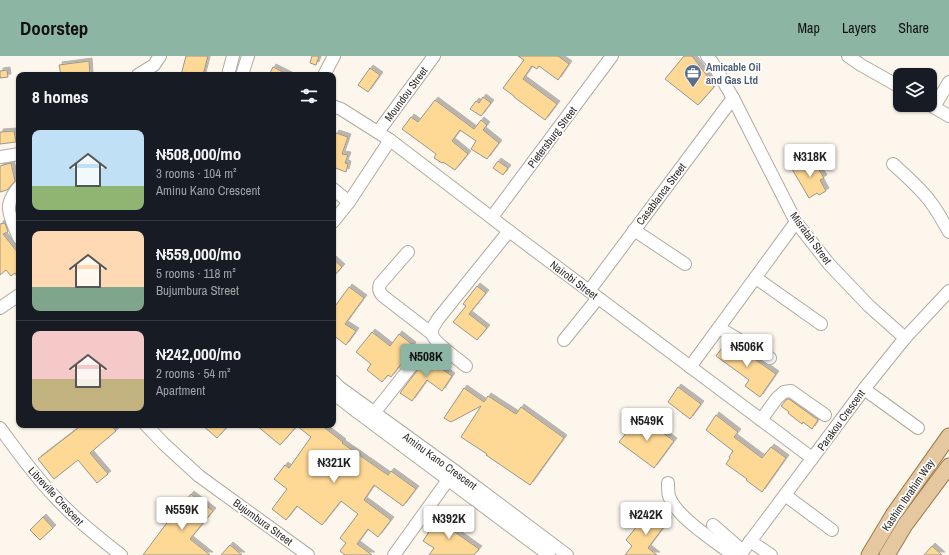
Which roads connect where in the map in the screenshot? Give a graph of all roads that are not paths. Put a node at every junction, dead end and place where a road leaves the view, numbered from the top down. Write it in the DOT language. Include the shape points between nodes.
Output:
graph roads {
  1 [pos="160,56"];
  2 [pos="233,56"];
  3 [pos="248,56"];
  4 [pos="334,56"];
  5 [pos="434,56"];
  6 [pos="612,56"];
  7 [pos="707,56"];
  8 [pos="848,56"];
  9 [pos="143,72"];
  10 [pos="229,72"];
  11 [pos="243,72"];
  12 [pos="326,72"];
  13 [pos="949,82"];
  14 [pos="893,83"];
  15 [pos="733,98"];
  16 [pos="937,99"];
  17 [pos="336,107"];
  18 [pos="937,109"];
  19 [pos="949,116"];
  20 [pos="378,132"];
  21 [pos="390,140"];
  22 [pos="16,154"];
  23 [pos="0,157"];
  24 [pos="893,164"];
  25 [pos="16,190"];
  26 [pos="336,191"];
  27 [pos="349,202"];
  28 [pos="492,217"];
  29 [pos="336,218"];
  30 [pos="796,222"];
  31 [pos="634,230"];
  32 [pos="509,231"];
  33 [pos="949,232"];
  34 [pos="16,233"];
  35 [pos="408,252"];
  36 [pos="685,264"];
  37 [pos="756,278"];
  38 [pos="949,290"];
  39 [pos="593,294"];
  40 [pos="16,296"];
  41 [pos="0,308"];
  42 [pos="821,324"];
  43 [pos="719,328"];
  44 [pos="432,333"];
  45 [pos="905,338"];
  46 [pos="564,340"];
  47 [pos="770,358"];
  48 [pos="413,364"];
  49 [pos="466,366"];
  50 [pos="690,367"];
  51 [pos="336,384"];
  52 [pos="864,388"];
  53 [pos="336,394"];
  54 [pos="374,413"];
  55 [pos="825,415"];
  56 [pos="761,420"];
  57 [pos="149,428"];
  58 [pos="918,428"];
  59 [pos="2,434"];
  60 [pos="949,436"];
  61 [pos="812,458"];
  62 [pos="949,466"];
  63 [pos="452,476"];
  64 [pos="668,483"];
  65 [pos="785,495"];
  66 [pos="714,525"];
  67 [pos="832,530"];
  68 [pos="742,550"];
  69 [pos="121,555"];
  70 [pos="308,555"];
  71 [pos="394,555"];
  72 [pos="549,555"];
  73 [pos="567,555"];
  74 [pos="771,555"];
  75 [pos="868,555"];
  76 [pos="887,555"];
  1 -- 9 [label="street" via="154,65"];
  2 -- 10 [label="street"];
  3 -- 11 [label="street"];
  4 -- 12 [label="street"];
  5 -- 20 [label="street, Moundou Street"];
  6 -- 28 [label="street, Pietersburg Street"];
  7 -- 15 [label="street, Misratah Street"];
  8 -- 14 [label="street"];
  13 -- 16 [label="street"];
  15 -- 30 [label="street, Misratah Street"];
  15 -- 31 [label="street, Casablanca Street"];
  17 -- 20 [label="street, Nairobi Street"];
  18 -- 19 [label="street"];
  20 -- 21 [label="street, Nairobi Street"];
  21 -- 27 [label="street"];
  21 -- 28 [label="street, Nairobi Street"];
  22 -- 23 [label="street"];
  24 -- 33 [label="street" via="919,188"];
  25 -- 34 [label="street" via="8,206"];
  26 -- 27 [label="street"];
  27 -- 29 [label="street"];
  28 -- 32 [label="street, Nairobi Street"];
  30 -- 37 [label="street"];
  30 -- 45 [label="street, Misratah Street" via="829,264 864,301"];
  31 -- 36 [label="street"];
  31 -- 39 [label="street, Casablanca Street"];
  32 -- 39 [label="street, Nairobi Street"];
  32 -- 44 [label="street" via="438,319"];
  35 -- 44 [label="street" via="378,288 382,296"];
  37 -- 42 [label="street"];
  37 -- 43 [label="street"];
  38 -- 45 [label="street, Parakou Crescent"];
  39 -- 46 [label="street, Casablanca Street"];
  39 -- 50 [label="street, Nairobi Street"];
  40 -- 41 [label="street"];
  43 -- 47 [label="street"];
  43 -- 50 [label="street"];
  44 -- 49 [label="street" via="434,340"];
  45 -- 52 [label="street, Parakou Crescent"];
  48 -- 54 [label="street"];
  50 -- 56 [label="street, Nairobi Street"];
  51 -- 54 [label="street, Aminu Kano Crescent"];
  52 -- 58 [label="street"];
  52 -- 61 [label="street, Parakou Crescent"];
  53 -- 63 [label="street" via="356,411"];
  54 -- 63 [label="street, Aminu Kano Crescent"];
  55 -- 56 [label="street" via="791,391 784,392 777,398"];
  56 -- 61 [label="street, Nairobi Street"];
  57 -- 70 [label="street, Bujumbura Street" via="199,476"];
  59 -- 69 [label="street, Libreville Crescent" via="53,495 85,527"];
  60 -- 75 [label="main road, Kashim Ibrahim Way"];
  61 -- 65 [label="street, Parakou Crescent"];
  62 -- 76 [label="main road, Kashim Ibrahim Way"];
  63 -- 71 [label="street"];
  63 -- 72 [label="street"];
  63 -- 73 [label="street, Aminu Kano Crescent"];
  64 -- 68 [label="street" via="669,496 684,518"];
  65 -- 67 [label="street"];
  65 -- 68 [label="street, Parakou Crescent"];
  66 -- 68 [label="street"];
  68 -- 74 [label="street"];
}
